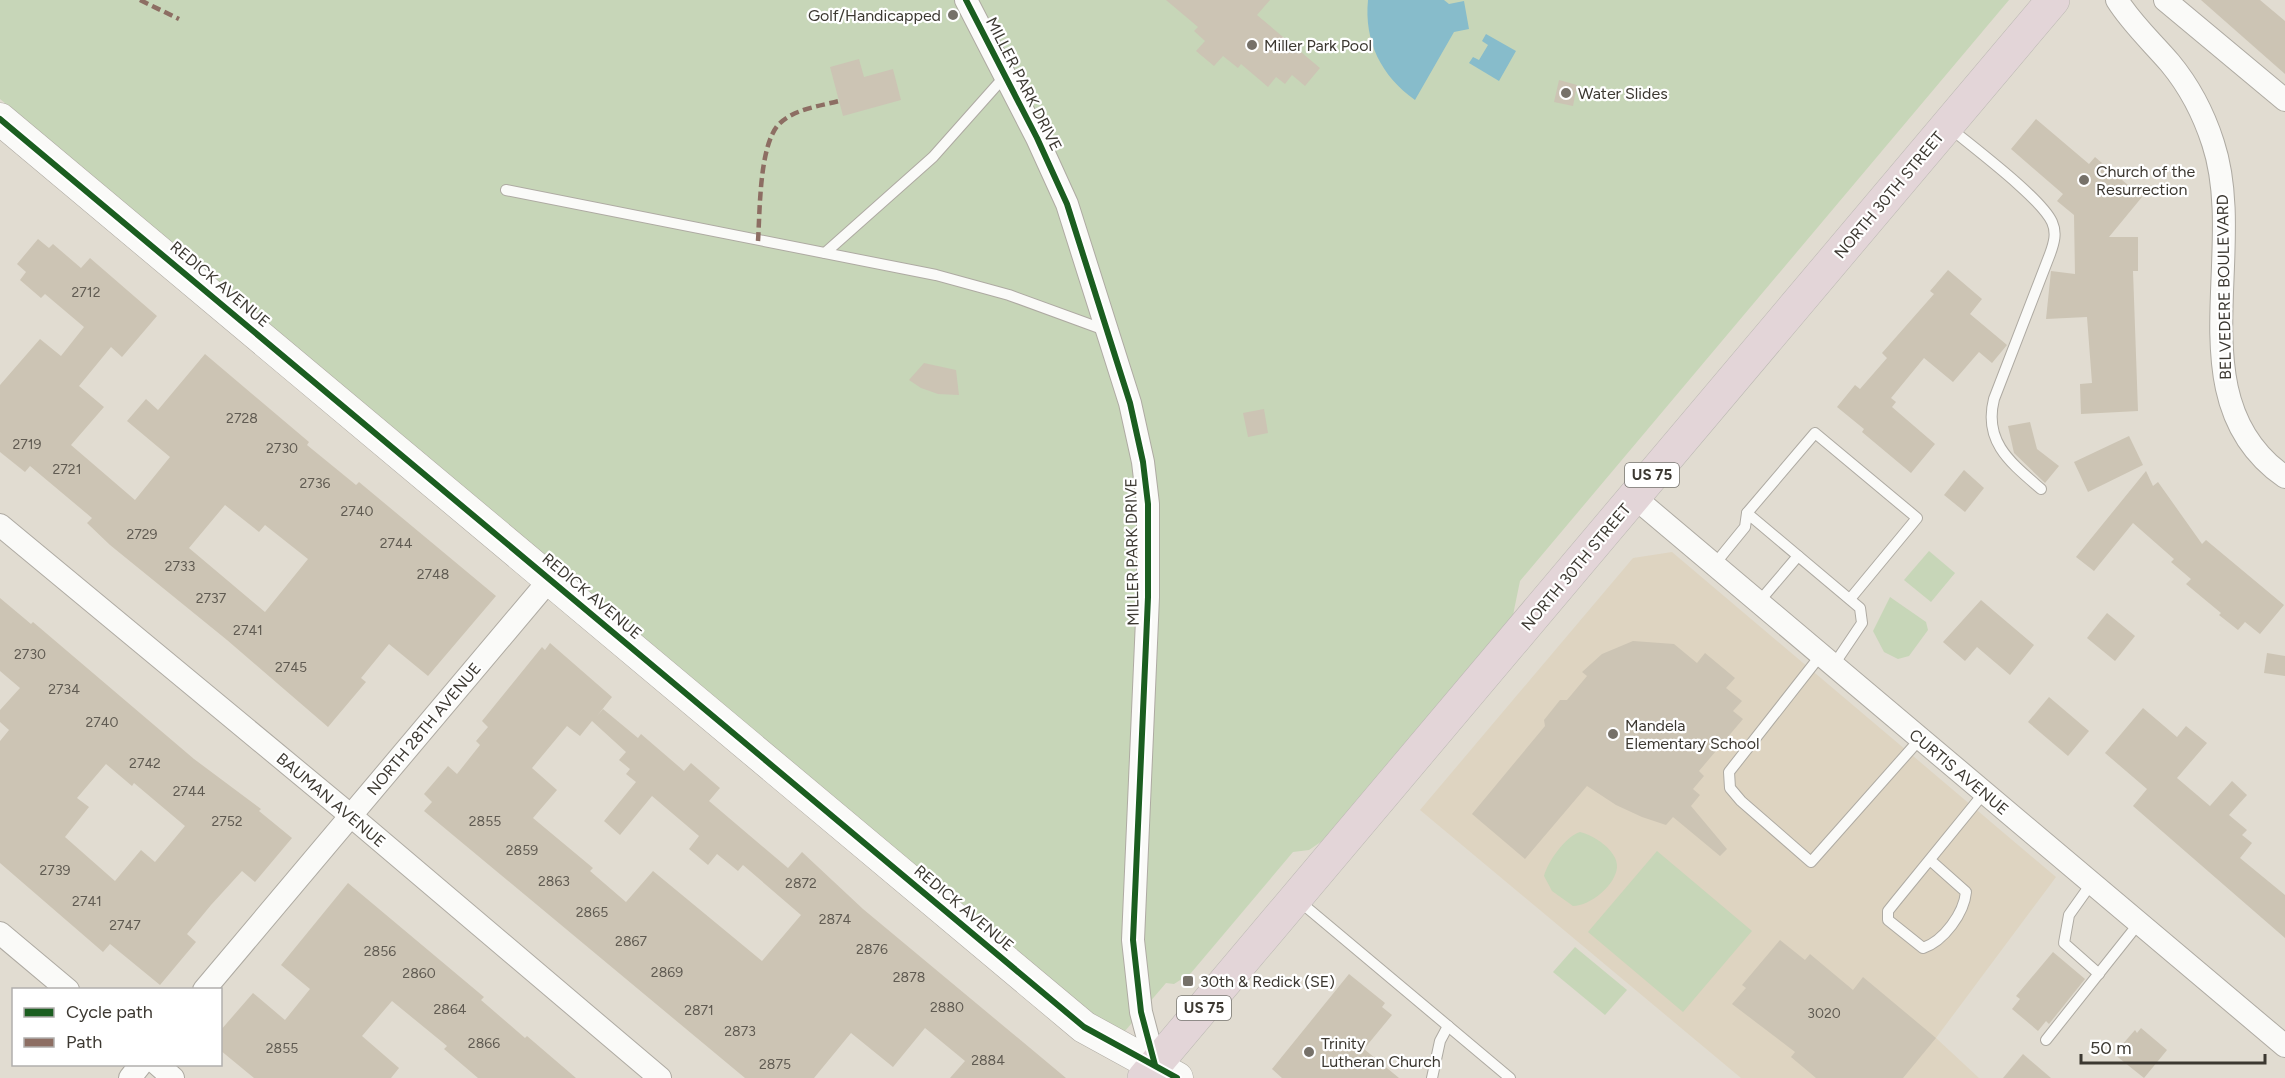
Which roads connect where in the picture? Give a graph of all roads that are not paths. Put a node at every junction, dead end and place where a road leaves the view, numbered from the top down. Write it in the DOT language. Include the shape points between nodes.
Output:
graph roads {
  1 [pos="966,0"];
  2 [pos="2053,0"];
  3 [pos="2117,0"];
  4 [pos="2165,0"];
  5 [pos="1005,76"];
  6 [pos="2285,100"];
  7 [pos="0,120"];
  8 [pos="1947,125"];
  9 [pos="507,190"];
  10 [pos="825,253"];
  11 [pos="1108,331"];
  12 [pos="2285,477"];
  13 [pos="2041,489"];
  14 [pos="1634,498"];
  15 [pos="1747,513"];
  16 [pos="0,525"];
  17 [pos="1798,556"];
  18 [pos="1714,565"];
  19 [pos="551,578"];
  20 [pos="1850,599"];
  21 [pos="1758,603"];
  22 [pos="1827,661"];
  23 [pos="1920,739"];
  24 [pos="1984,793"];
  25 [pos="350,815"];
  26 [pos="1930,860"];
  27 [pos="2091,884"];
  28 [pos="1296,899"];
  29 [pos="2139,923"];
  30 [pos="0,933"];
  31 [pos="2099,974"];
  32 [pos="66,988"];
  33 [pos="206,988"];
  34 [pos="1448,1026"];
  35 [pos="2046,1040"];
  36 [pos="2285,1047"];
  37 [pos="140,1066"];
  38 [pos="159,1066"];
  39 [pos="1159,1074"];
  40 [pos="130,1078"];
  41 [pos="173,1078"];
  42 [pos="660,1078"];
  43 [pos="1432,1078"];
  44 [pos="1510,1078"];
  1 -- 5 [label="street, MILLER PARK DRIVE"];
  2 -- 8 [label="highway, NORTH 30TH STREET / US 75"];
  3 -- 12 [label="street, BELVEDERE BOULEVARD" via="2177,72 2213,142 2225,207 2222,355 2227,394 2252,446"];
  4 -- 6 [label="street"];
  5 -- 10 [label="lane, MILLER PARK DRIVE" via="933,158"];
  5 -- 11 [label="street, MILLER PARK DRIVE" via="1067,204"];
  7 -- 19 [label="street, REDICK AVENUE"];
  8 -- 13 [label="lane" via="2041,206 2054,228 2050,254 1991,414 1994,438 2002,455"];
  8 -- 14 [label="highway, NORTH 30TH STREET / US 75"];
  9 -- 10 [label="lane"];
  10 -- 11 [label="lane" via="958,280"];
  11 -- 39 [label="street, MILLER PARK DRIVE" via="1139,441 1148,504 1148,597 1133,926 1141,1012"];
  14 -- 18 [label="street, CURTIS AVENUE"];
  14 -- 28 [label="highway, NORTH 30TH STREET / US 75"];
  15 -- 17 [label="lane"];
  15 -- 18 [label="lane" via="1745,527"];
  15 -- 20 [label="lane" via="1815,433 1917,518"];
  16 -- 25 [label="street, BAUMAN AVENUE"];
  17 -- 20 [label="lane"];
  17 -- 21 [label="lane"];
  18 -- 21 [label="street, CURTIS AVENUE"];
  19 -- 25 [label="street, NORTH 28TH AVENUE"];
  19 -- 39 [label="street, REDICK AVENUE" via="1084,1027"];
  20 -- 22 [label="lane" via="1860,608 1862,623"];
  21 -- 22 [label="street, CURTIS AVENUE"];
  22 -- 23 [label="street, CURTIS AVENUE"];
  22 -- 23 [label="lane" via="1729,772 1730,788 1741,801 1811,862"];
  23 -- 24 [label="street, CURTIS AVENUE"];
  24 -- 26 [label="lane"];
  24 -- 27 [label="street, CURTIS AVENUE"];
  25 -- 33 [label="street, NORTH 28TH AVENUE"];
  25 -- 42 [label="street, BAUMAN AVENUE"];
  26 -- 26 [label="lane" via="1888,911 1888,920 1923,948 1935,944 1965,906 1966,892"];
  27 -- 29 [label="street, CURTIS AVENUE"];
  27 -- 31 [label="lane" via="2069,915 2064,944"];
  28 -- 34 [label="lane"];
  28 -- 39 [label="highway, NORTH 30TH STREET / US 75"];
  29 -- 31 [label="lane"];
  29 -- 36 [label="street, CURTIS AVENUE"];
  30 -- 32 [label="street"];
  31 -- 35 [label="lane"];
  34 -- 43 [label="lane" via="1440,1041"];
  34 -- 44 [label="lane"];
  37 -- 40 [label="street"];
  38 -- 41 [label="street"];
}
